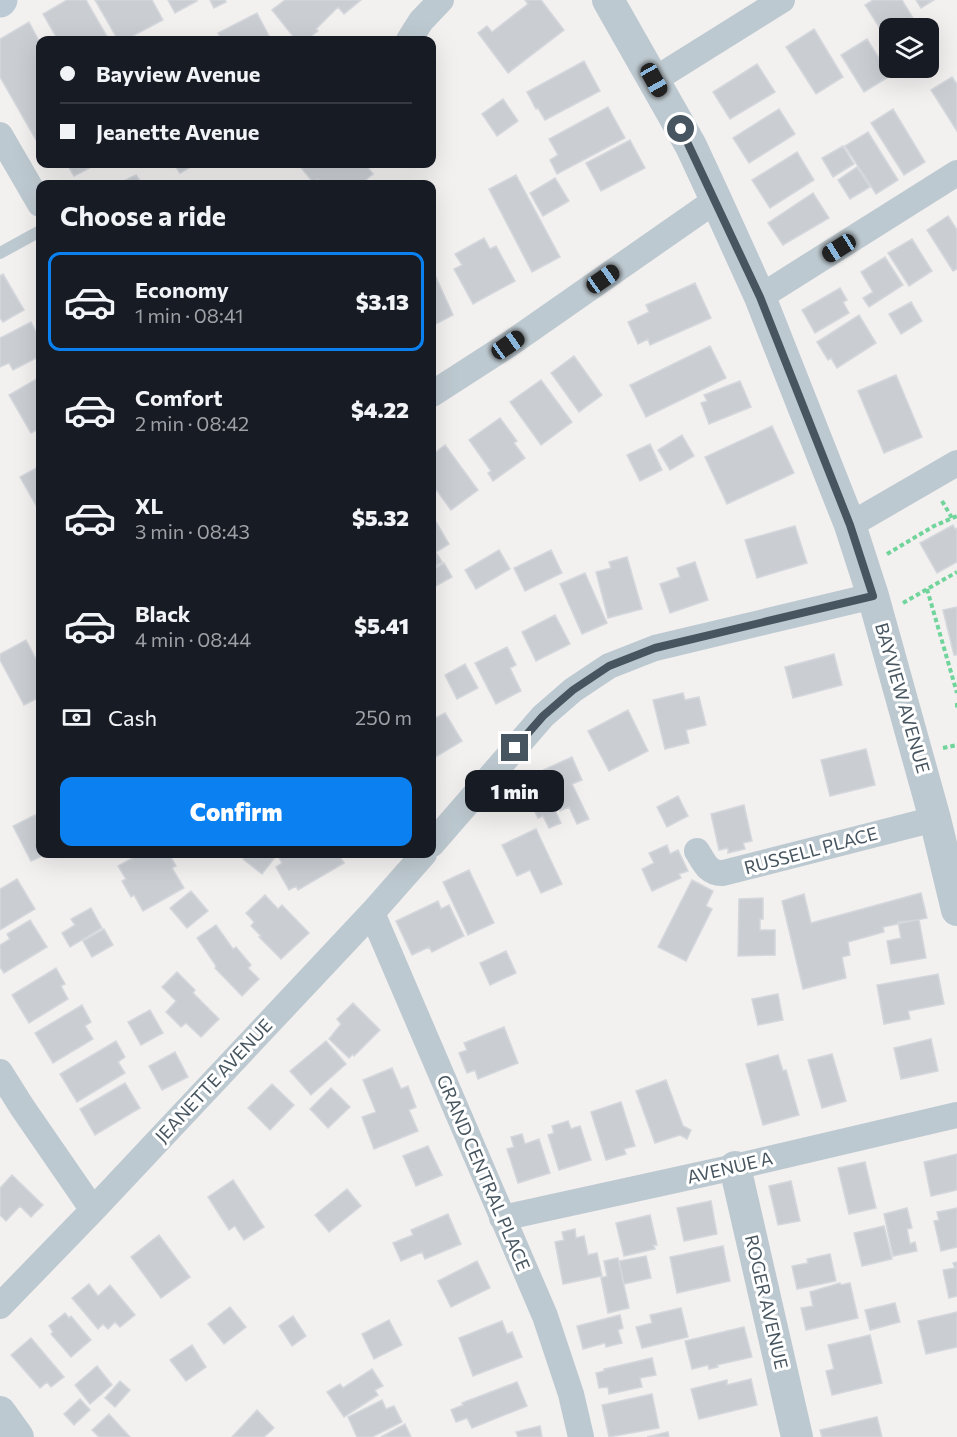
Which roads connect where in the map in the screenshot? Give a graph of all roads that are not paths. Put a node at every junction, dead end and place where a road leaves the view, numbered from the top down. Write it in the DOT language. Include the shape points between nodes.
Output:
graph roads {
  1 [pos="441,0"];
  2 [pos="608,0"];
  3 [pos="782,0"];
  4 [pos="412,36"];
  5 [pos="654,80"];
  6 [pos="0,135"];
  7 [pos="957,173"];
  8 [pos="36,197"];
  9 [pos="716,200"];
  10 [pos="36,233"];
  11 [pos="0,253"];
  12 [pos="760,297"];
  13 [pos="436,391"];
  14 [pos="957,463"];
  15 [pos="850,525"];
  16 [pos="886,601"];
  17 [pos="935,819"];
  18 [pos="436,839"];
  19 [pos="697,851"];
  20 [pos="420,858"];
  21 [pos="957,910"];
  22 [pos="372,913"];
  23 [pos="0,1072"];
  24 [pos="957,1115"];
  25 [pos="735,1167"];
  26 [pos="93,1210"];
  27 [pos="502,1218"];
  28 [pos="0,1306"];
  29 [pos="0,1412"];
  30 [pos="18,1437"];
  31 [pos="581,1437"];
  32 [pos="797,1437"];
  1 -- 4 [label="street"];
  2 -- 5 [label="street, BAYVIEW AVENUE"];
  3 -- 5 [label="street"];
  5 -- 9 [label="street, BAYVIEW AVENUE"];
  6 -- 8 [label="street"];
  7 -- 12 [label="street"];
  9 -- 12 [label="street, BAYVIEW AVENUE"];
  9 -- 13 [label="street"];
  10 -- 11 [label="lane"];
  12 -- 15 [label="street, BAYVIEW AVENUE"];
  14 -- 15 [label="street"];
  15 -- 16 [label="street, BAYVIEW AVENUE"];
  16 -- 17 [label="street, BAYVIEW AVENUE"];
  16 -- 18 [label="street, JEANETTE AVENUE" via="655,648 609,666 543,716"];
  17 -- 19 [label="street, RUSSELL PLACE" via="717,874"];
  17 -- 21 [label="street, BAYVIEW AVENUE"];
  20 -- 22 [label="street, JEANETTE AVENUE"];
  22 -- 26 [label="street, JEANETTE AVENUE"];
  22 -- 27 [label="street, GRAND CENTRAL PLACE"];
  23 -- 26 [label="street"];
  24 -- 25 [label="street, AVENUE A"];
  25 -- 27 [label="street, AVENUE A"];
  25 -- 32 [label="street, ROGER AVENUE"];
  26 -- 28 [label="street, JEANETTE AVENUE"];
  27 -- 31 [label="street, GRAND CENTRAL PLACE" via="545,1316"];
  29 -- 30 [label="street"];
}
